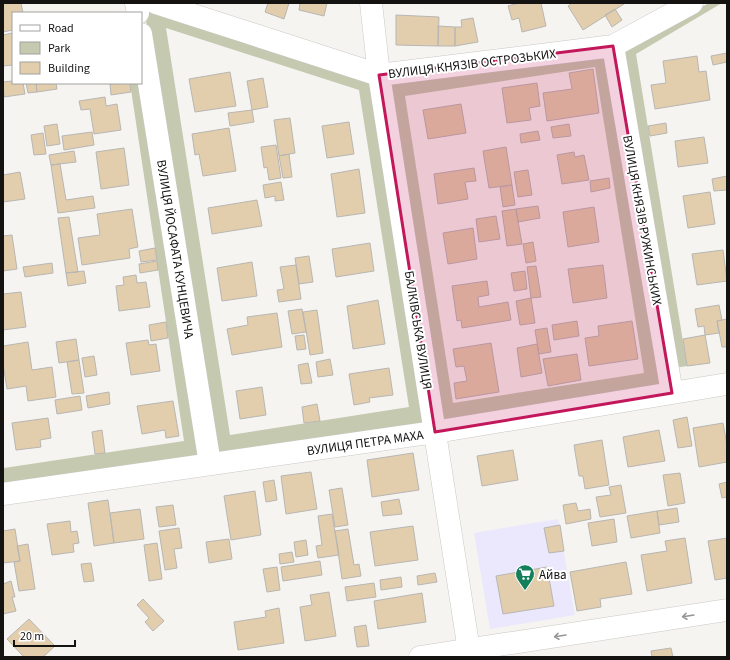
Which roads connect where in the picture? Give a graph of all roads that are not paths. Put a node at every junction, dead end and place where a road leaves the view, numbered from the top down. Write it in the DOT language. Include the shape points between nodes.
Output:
graph roads {
  1 [pos="156,3"];
  2 [pos="371,3"];
  3 [pos="692,3"];
  4 [pos="142,40"];
  5 [pos="613,46"];
  6 [pos="379,75"];
  7 [pos="727,384"];
  8 [pos="672,393"];
  9 [pos="436,432"];
  10 [pos="210,464"];
  11 [pos="3,494"];
  12 [pos="727,610"];
  13 [pos="469,654"];
  14 [pos="420,657"];
  1 -- 6 [label="street, ВУЛИЦЯ КНЯЗІВ ОСТРОЗЬКИХ"];
  2 -- 6 [label="street, БАЛКІВСЬКА ВУЛИЦЯ"];
  3 -- 5 [label="street, ВУЛИЦЯ КНЯЗІВ ОСТРОЗЬКИХ"];
  4 -- 10 [label="street, ВУЛИЦЯ ЙОСАФАТА КУНЦЕВИЧА"];
  5 -- 6 [label="street, ВУЛИЦЯ КНЯЗІВ ОСТРОЗЬКИХ"];
  5 -- 8 [label="street, ВУЛИЦЯ КНЯЗІВ РУЖИНСЬКИХ"];
  6 -- 9 [label="street, БАЛКІВСЬКА ВУЛИЦЯ"];
  7 -- 8 [label="street, ВУЛИЦЯ ПЕТРА МАХА"];
  8 -- 9 [label="street, ВУЛИЦЯ ПЕТРА МАХА"];
  9 -- 10 [label="street, ВУЛИЦЯ ПЕТРА МАХА"];
  9 -- 13 [label="street, БАЛКІВСЬКА ВУЛИЦЯ"];
  10 -- 11 [label="street, ВУЛИЦЯ ПЕТРА МАХА"];
  12 -- 13 [label="street, one-way"];
  13 -- 14 [label="street"];
}
